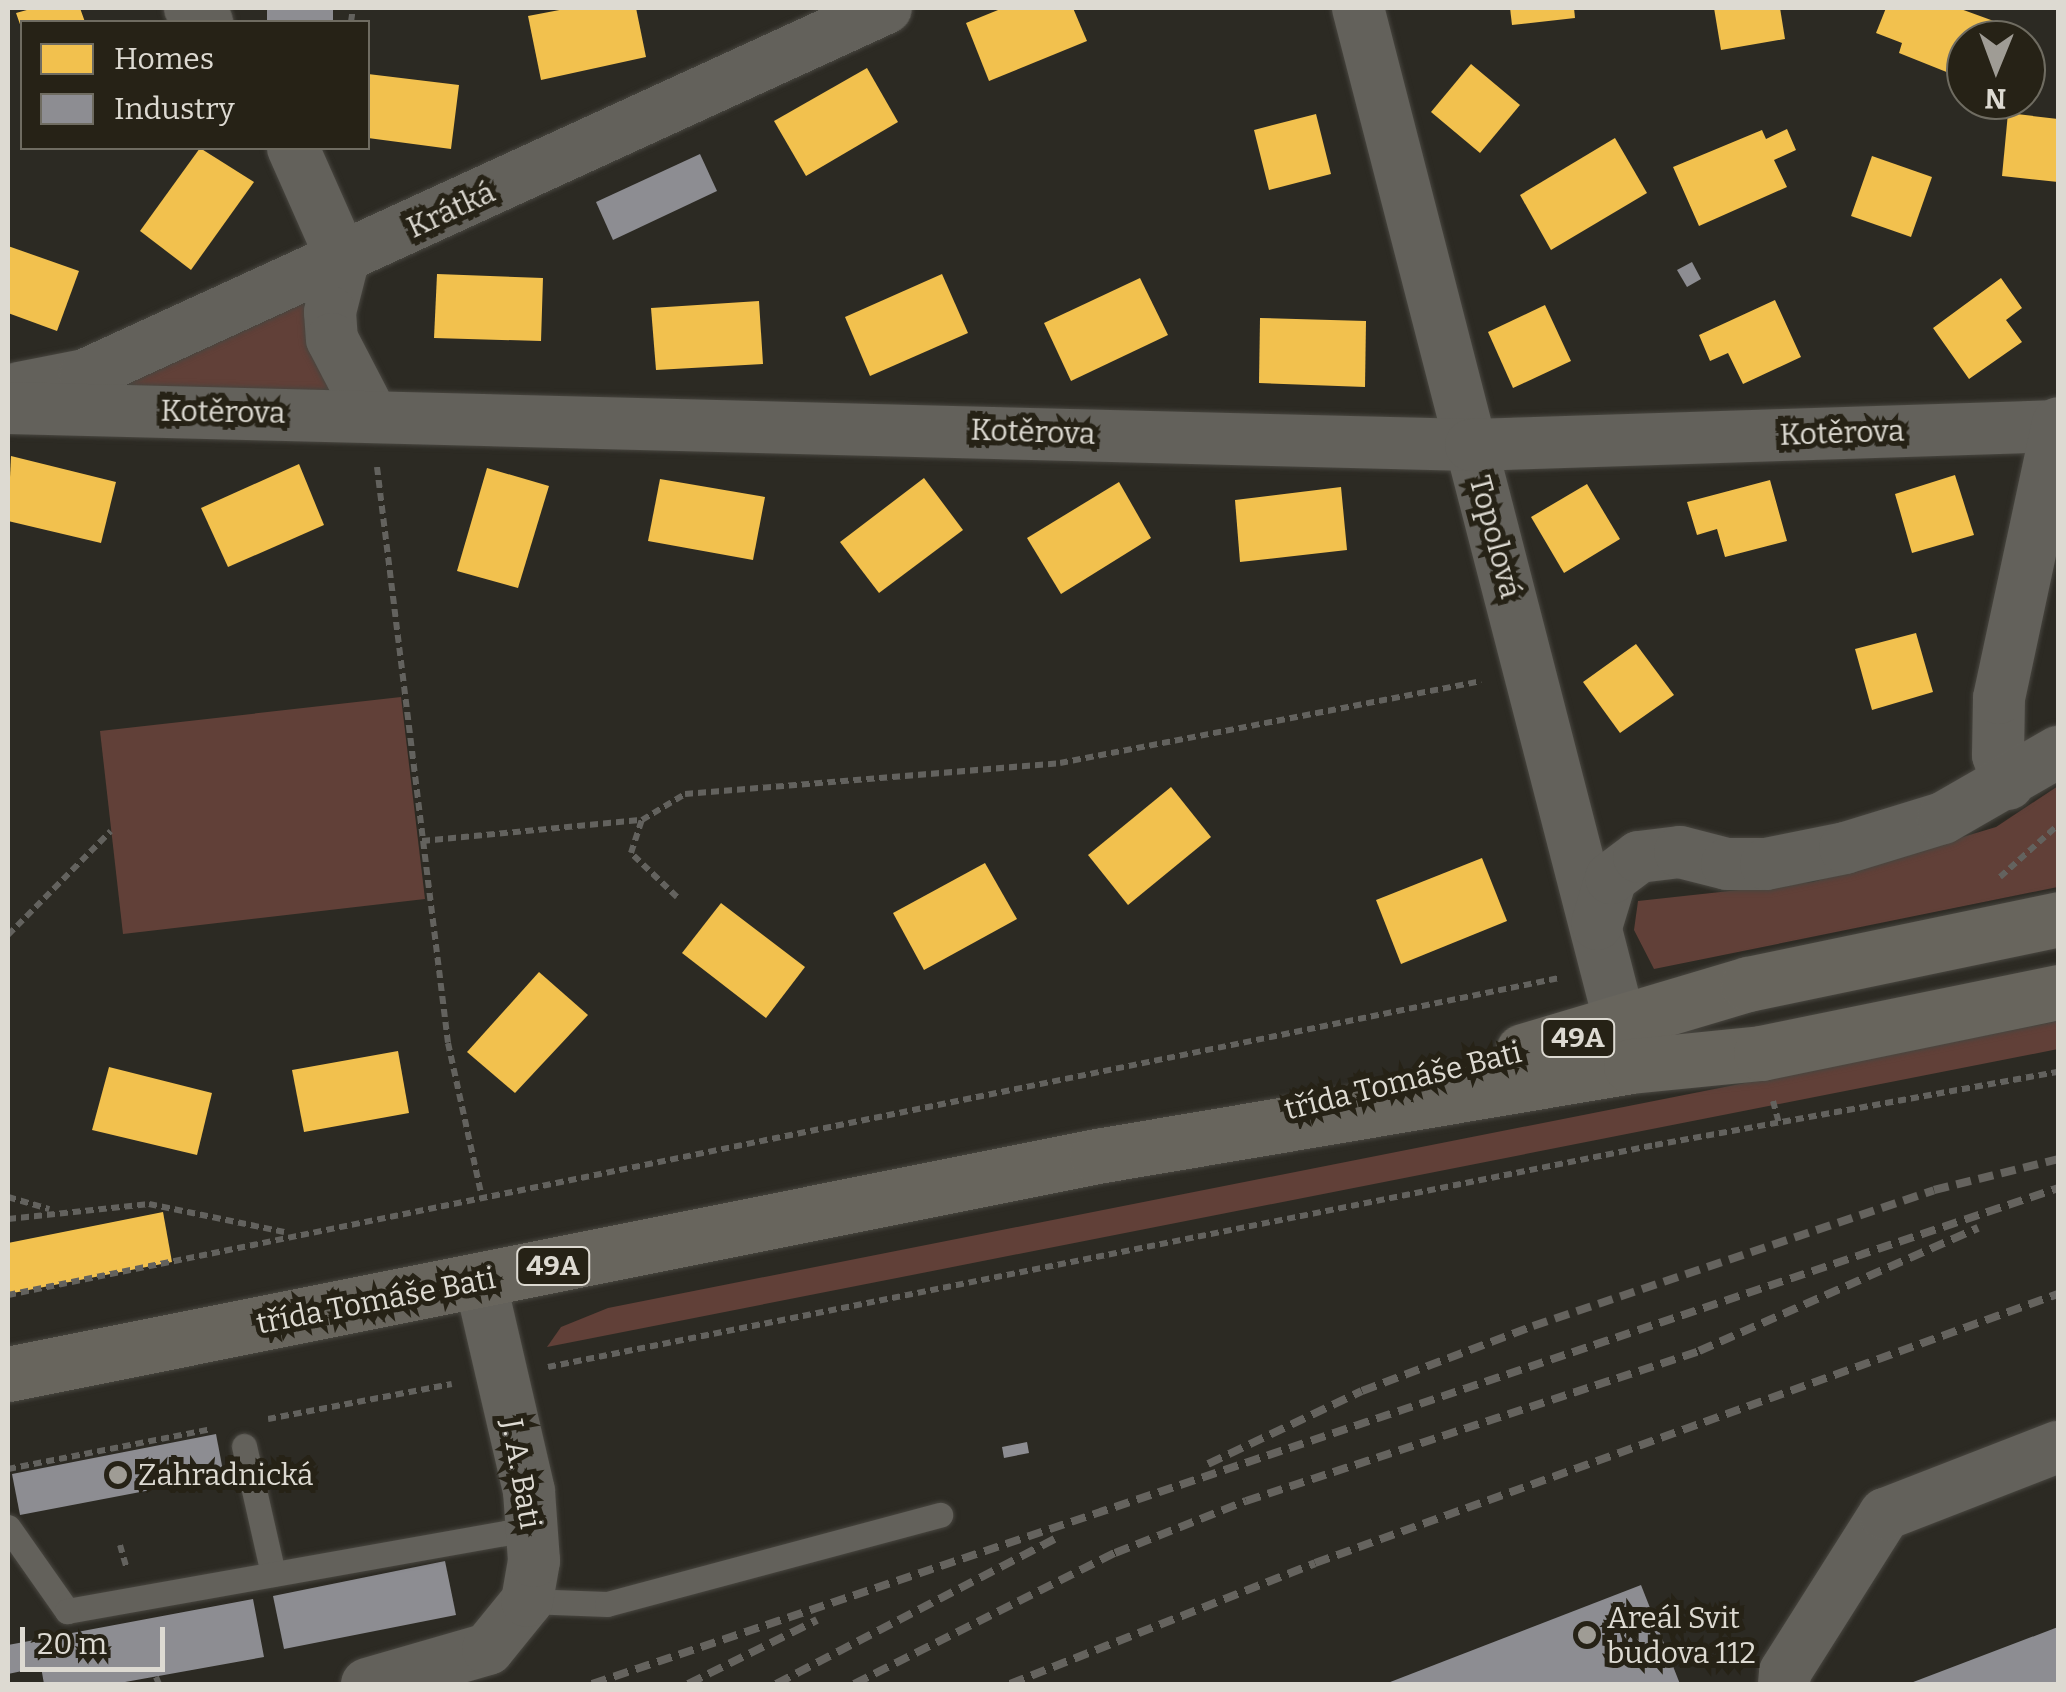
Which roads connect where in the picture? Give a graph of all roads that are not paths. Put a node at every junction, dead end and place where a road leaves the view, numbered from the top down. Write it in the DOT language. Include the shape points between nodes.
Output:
graph roads {
  1 [pos="886,8"];
  2 [pos="1358,8"];
  3 [pos="293,150"];
  4 [pos="343,260"];
  5 [pos="8,390"];
  6 [pos="8,408"];
  7 [pos="370,414"];
  8 [pos="2058,424"];
  9 [pos="1471,444"];
  10 [pos="2058,752"];
  11 [pos="2008,784"];
  12 [pos="2058,919"];
  13 [pos="1601,944"];
  14 [pos="2058,992"];
  15 [pos="1626,1047"];
  16 [pos="480,1280"];
  17 [pos="8,1374"];
  18 [pos="244,1446"];
  19 [pos="2058,1447"];
  20 [pos="940,1515"];
  21 [pos="8,1527"];
  22 [pos="534,1528"];
  23 [pos="273,1574"];
  24 [pos="527,1601"];
  25 [pos="367,1684"];
  26 [pos="1784,1684"];
  1 -- 4 [label="street, Krátká"];
  2 -- 9 [label="street, Topolová"];
  3 -- 4 [label="street"];
  4 -- 5 [label="street, Krátká" via="86,375"];
  4 -- 7 [label="street" via="330,312 332,339"];
  6 -- 7 [label="street, Kotěrova"];
  7 -- 9 [label="street, Kotěrova"];
  8 -- 9 [label="street, Kotěrova"];
  8 -- 11 [label="street" via="1999,698 1998,755"];
  9 -- 13 [label="street, Topolová"];
  10 -- 11 [label="street"];
  11 -- 13 [label="street" via="1943,818 1804,858 1728,864 1680,852 1639,856 1610,878"];
  12 -- 15 [label="main road, třída Tomáše Bati / 49A" via="1748,984"];
  13 -- 15 [label="street, Topolová"];
  14 -- 15 [label="main road, třída Tomáše Bati / 49A" via="1761,1054"];
  15 -- 16 [label="main road, třída Tomáše Bati / 49A"];
  16 -- 17 [label="main road, třída Tomáše Bati / 49A"];
  16 -- 22 [label="street, J. A. Bati"];
  18 -- 23 [label="lane"];
  19 -- 26 [label="street" via="1885,1514 1785,1672"];
  20 -- 24 [label="lane" via="607,1604"];
  21 -- 23 [label="lane" via="67,1611"];
  22 -- 23 [label="lane"];
  22 -- 24 [label="street, J. A. Bati"];
  24 -- 25 [label="street" via="488,1649"];
}
